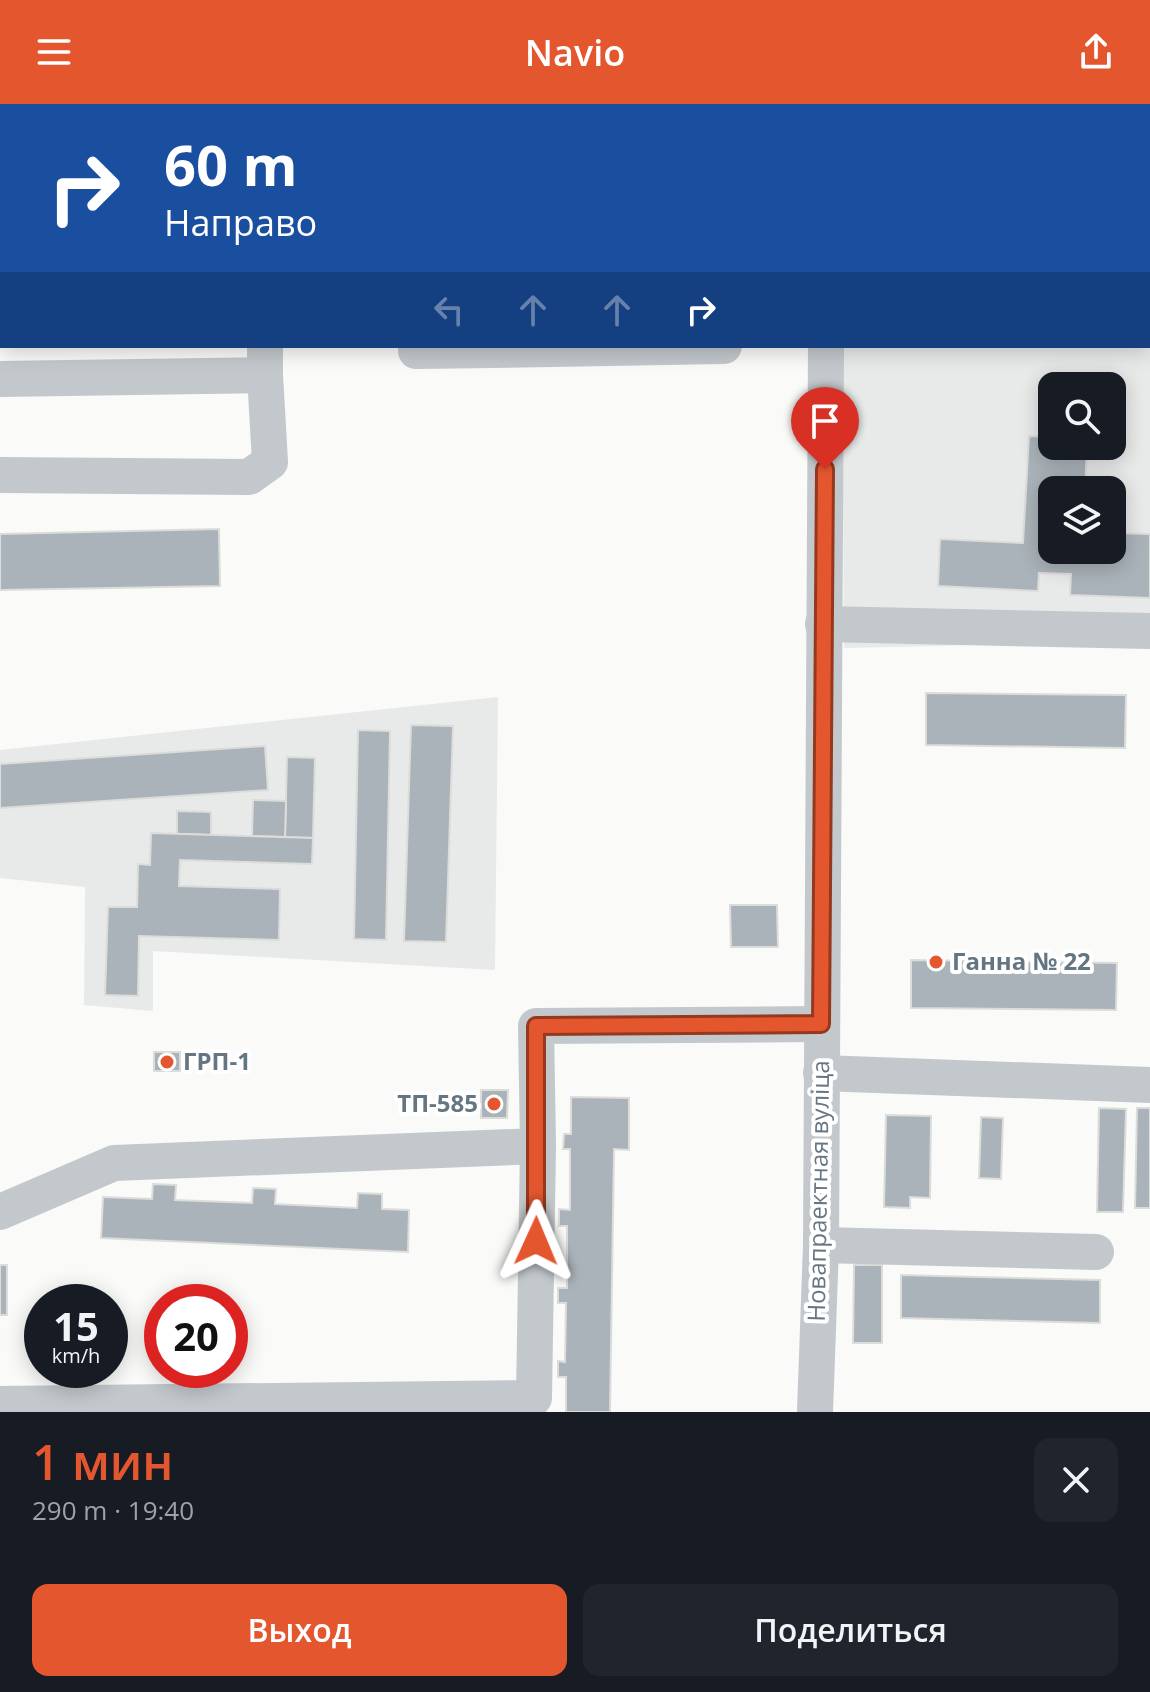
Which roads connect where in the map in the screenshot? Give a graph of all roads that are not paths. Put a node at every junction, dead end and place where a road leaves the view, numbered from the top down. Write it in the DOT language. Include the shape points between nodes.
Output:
graph roads {
  1 [pos="494,348"];
  2 [pos="826,348"];
  3 [pos="416,351"];
  4 [pos="265,360"];
  5 [pos="0,379"];
  6 [pos="0,475"];
  7 [pos="823,624"];
  8 [pos="1150,631"];
  9 [pos="821,1024"];
  10 [pos="821,1073"];
  11 [pos="1150,1085"];
  12 [pos="538,1146"];
  13 [pos="0,1212"];
  14 [pos="821,1245"];
  15 [pos="1096,1252"];
  16 [pos="0,1404"];
  17 [pos="534,1405"];
  18 [pos="815,1412"];
  1 -- 3 [label="street"];
  2 -- 7 [label="street, Новапраектная вуліца"];
  4 -- 5 [label="street"];
  4 -- 6 [label="street" via="270,462 249,477"];
  7 -- 8 [label="street"];
  7 -- 9 [label="street, Новапраектная вуліца"];
  9 -- 10 [label="street, Новапраектная вуліца"];
  9 -- 12 [label="street" via="536,1026"];
  10 -- 11 [label="street"];
  10 -- 14 [label="street, Новапраектная вуліца"];
  12 -- 13 [label="street" via="114,1163"];
  12 -- 17 [label="street"];
  14 -- 15 [label="street"];
  14 -- 18 [label="street, Новапраектная вуліца"];
  16 -- 17 [label="street"];
}
